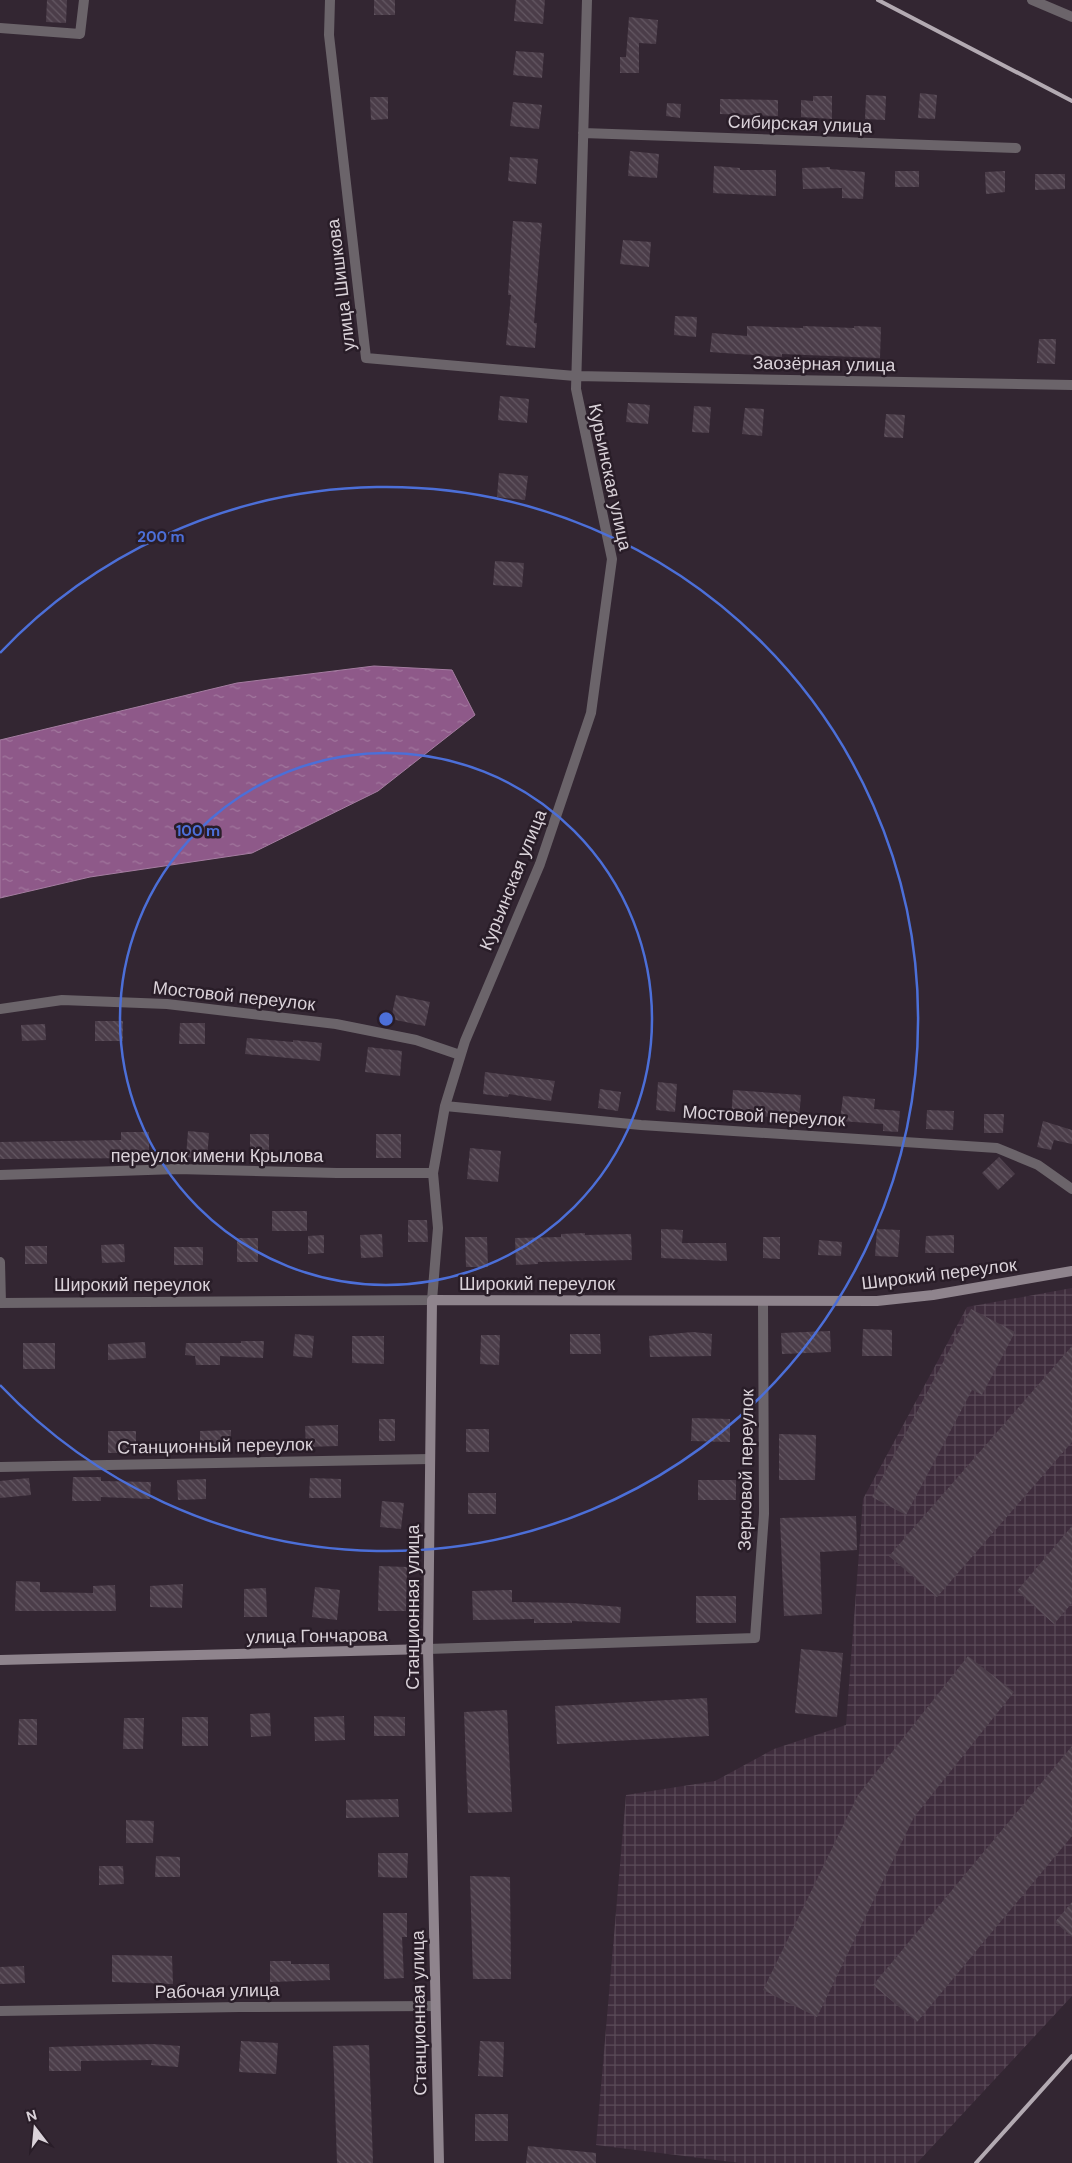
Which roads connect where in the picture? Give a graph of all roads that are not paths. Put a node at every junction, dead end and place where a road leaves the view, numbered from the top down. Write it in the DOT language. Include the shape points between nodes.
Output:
graph roads {
  1 [pos="84,0"];
  2 [pos="330,0"];
  3 [pos="587,0"];
  4 [pos="1032,0"];
  5 [pos="1055,4"];
  6 [pos="1072,17"];
  7 [pos="0,28"];
  8 [pos="583,133"];
  9 [pos="1016,148"];
  10 [pos="575,376"];
  11 [pos="1072,385"];
  12 [pos="0,1009"];
  13 [pos="460,1055"];
  14 [pos="445,1106"];
  15 [pos="433,1173"];
  16 [pos="0,1174"];
  17 [pos="1072,1189"];
  18 [pos="0,1262"];
  19 [pos="1072,1271"];
  20 [pos="432,1300"];
  21 [pos="763,1302"];
  22 [pos="1,1303"];
  23 [pos="430,1459"];
  24 [pos="0,1467"];
  25 [pos="755,1638"];
  26 [pos="428,1649"];
  27 [pos="0,1660"];
  28 [pos="435,2006"];
  29 [pos="0,2011"];
  30 [pos="439,2163"];
  1 -- 7 [label="street" via="80,34"];
  2 -- 10 [label="street, улица Шишкова" via="329,36 366,358"];
  3 -- 8 [label="street, Курьинская улица"];
  4 -- 5 [label="street"];
  5 -- 6 [label="street"];
  8 -- 9 [label="street, Сибирская улица"];
  8 -- 10 [label="street, Курьинская улица"];
  10 -- 11 [label="street, Заозёрная улица"];
  10 -- 13 [label="street, Курьинская улица" via="612,559 591,713 540,864"];
  12 -- 13 [label="street, Мостовой переулок" via="62,1000 167,1004 336,1024 416,1040"];
  13 -- 14 [label="street, Станционная улица"];
  14 -- 15 [label="street, Станционная улица"];
  14 -- 17 [label="street, Мостовой переулок" via="641,1125 997,1148 1038,1165"];
  15 -- 16 [label="street, переулок имени Крылова" via="177,1169"];
  15 -- 20 [label="street, Станционная улица" via="438,1228"];
  18 -- 22 [label="street"];
  19 -- 21 [label="main road, Широкий переулок" via="933,1295 877,1301"];
  20 -- 21 [label="main road, Широкий переулок"];
  20 -- 22 [label="street, Широкий переулок"];
  20 -- 23 [label="main road, Станционная улица"];
  21 -- 25 [label="street, Зерновой переулок" via="764,1514"];
  23 -- 24 [label="street, Станционный переулок"];
  23 -- 26 [label="main road, Станционная улица"];
  25 -- 26 [label="street, улица Гончарова"];
  26 -- 27 [label="main road, улица Гончарова"];
  26 -- 28 [label="main road, Станционная улица"];
  28 -- 29 [label="street, Рабочая улица"];
  28 -- 30 [label="main road, Станционная улица"];
}
